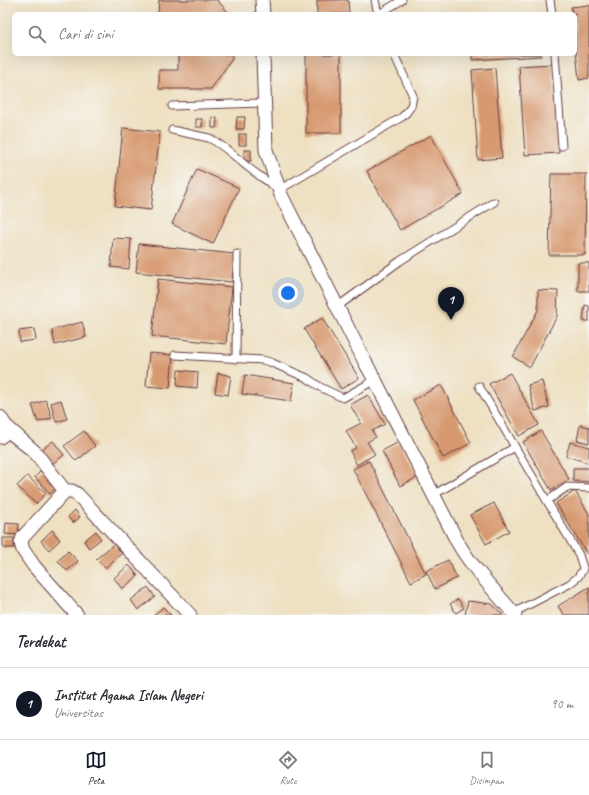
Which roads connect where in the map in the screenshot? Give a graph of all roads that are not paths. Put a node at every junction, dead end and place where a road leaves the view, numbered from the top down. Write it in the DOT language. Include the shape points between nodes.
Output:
graph roads {
  1 [pos="262,0"];
  2 [pos="375,0"];
  3 [pos="402,0"];
  4 [pos="550,0"];
  5 [pos="263,12"];
  6 [pos="378,12"];
  7 [pos="381,12"];
  8 [pos="552,12"];
  9 [pos="263,56"];
  10 [pos="395,56"];
  11 [pos="555,56"];
  12 [pos="264,103"];
  13 [pos="172,106"];
  14 [pos="172,130"];
  15 [pos="562,146"];
  16 [pos="279,190"];
  17 [pos="494,202"];
  18 [pos="237,254"];
  19 [pos="338,307"];
  20 [pos="175,356"];
  21 [pos="236,359"];
  22 [pos="375,380"];
  23 [pos="479,386"];
  24 [pos="0,417"];
  25 [pos="0,437"];
  26 [pos="515,447"];
  27 [pos="35,452"];
  28 [pos="589,488"];
  29 [pos="66,491"];
  30 [pos="433,495"];
  31 [pos="547,501"];
  32 [pos="514,614"];
  33 [pos="78,615"];
  34 [pos="190,615"];
  1 -- 5 [label="street"];
  2 -- 6 [label="lane"];
  3 -- 7 [label="lane"];
  4 -- 8 [label="lane"];
  9 -- 12 [label="street"];
  10 -- 16 [label="lane" via="413,96 408,112"];
  11 -- 15 [label="lane"];
  12 -- 13 [label="lane"];
  12 -- 16 [label="street" via="266,150"];
  14 -- 16 [label="lane" via="214,140"];
  16 -- 19 [label="street"];
  17 -- 19 [label="lane" via="400,261"];
  18 -- 21 [label="lane"];
  19 -- 22 [label="street"];
  20 -- 21 [label="lane"];
  21 -- 22 [label="lane" via="270,362 307,378 343,398"];
  22 -- 30 [label="street"];
  23 -- 26 [label="lane"];
  24 -- 27 [label="street" via="5,425"];
  25 -- 27 [label="street" via="6,429"];
  26 -- 30 [label="lane"];
  26 -- 31 [label="lane"];
  27 -- 29 [label="street"];
  28 -- 31 [label="lane" via="567,487"];
  29 -- 33 [label="street" via="21,543 34,566"];
  29 -- 34 [label="street" via="77,494"];
  30 -- 32 [label="street" via="466,556"];
  31 -- 32 [label="lane" via="579,556 582,571 569,584"];
}
